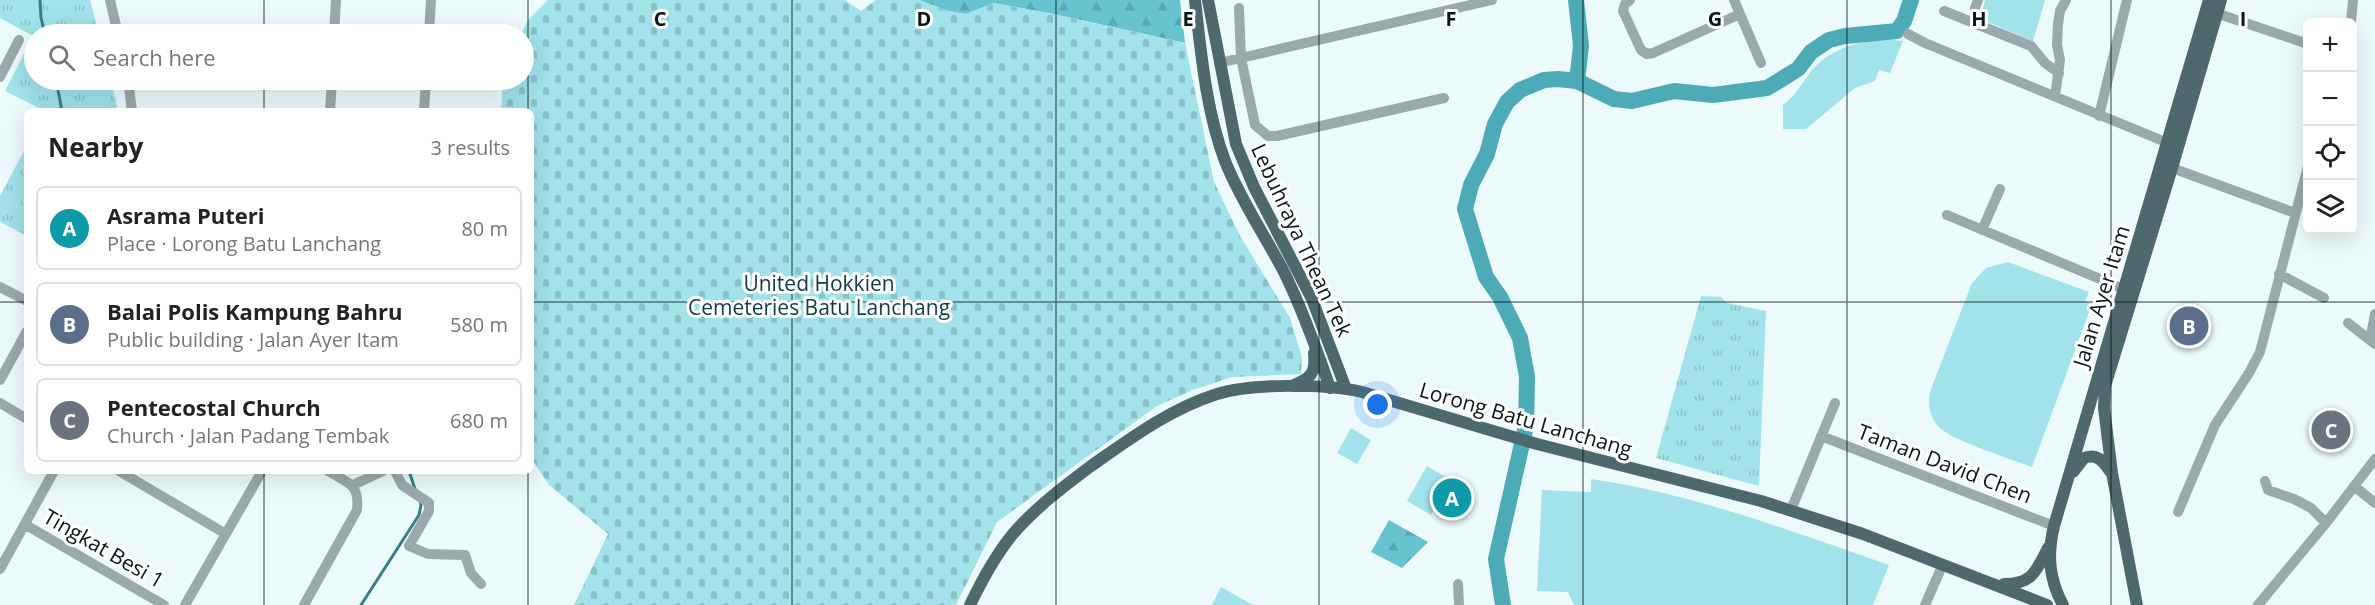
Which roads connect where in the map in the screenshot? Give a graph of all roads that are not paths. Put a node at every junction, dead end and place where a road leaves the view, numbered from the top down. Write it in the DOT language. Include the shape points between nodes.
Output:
graph roads {
  1 [pos="110,0"];
  2 [pos="336,0"];
  3 [pos="431,0"];
  4 [pos="1195,0"];
  5 [pos="1208,0"];
  6 [pos="1492,0"];
  7 [pos="1630,0"];
  8 [pos="1734,0"];
  9 [pos="2066,0"];
  10 [pos="2127,0"];
  11 [pos="2353,0"];
  12 [pos="2214,6"];
  13 [pos="1239,8"];
  14 [pos="1944,11"];
  15 [pos="1740,14"];
  16 [pos="2351,18"];
  17 [pos="116,24"];
  18 [pos="335,24"];
  19 [pos="430,24"];
  20 [pos="1908,34"];
  21 [pos="19,40"];
  22 [pos="2303,42"];
  23 [pos="1241,58"];
  24 [pos="1219,63"];
  25 [pos="1761,63"];
  26 [pos="2059,73"];
  27 [pos="0,77"];
  28 [pos="129,90"];
  29 [pos="331,90"];
  30 [pos="425,90"];
  31 [pos="2055,96"];
  32 [pos="1444,98"];
  33 [pos="132,108"];
  34 [pos="330,108"];
  35 [pos="424,108"];
  36 [pos="2099,116"];
  37 [pos="2168,143"];
  38 [pos="2172,168"];
  39 [pos="2303,180"];
  40 [pos="2000,189"];
  41 [pos="2295,213"];
  42 [pos="1947,215"];
  43 [pos="1983,230"];
  44 [pos="2279,273"];
  45 [pos="0,287"];
  46 [pos="2124,289"];
  47 [pos="2324,298"];
  48 [pos="24,299"];
  49 [pos="2375,314"];
  50 [pos="2348,322"];
  51 [pos="1313,336"];
  52 [pos="24,337"];
  53 [pos="2372,342"];
  54 [pos="0,380"];
  55 [pos="1287,388"];
  56 [pos="1330,388"];
  57 [pos="1346,389"];
  58 [pos="0,403"];
  59 [pos="1835,403"];
  60 [pos="24,417"];
  61 [pos="1821,436"];
  62 [pos="2375,459"];
  63 [pos="2112,473"];
  64 [pos="52,474"];
  65 [pos="123,474"];
  66 [pos="260,474"];
  67 [pos="333,474"];
  68 [pos="377,474"];
  69 [pos="396,474"];
  70 [pos="2265,481"];
  71 [pos="353,485"];
  72 [pos="2354,486"];
  73 [pos="2064,489"];
  74 [pos="2375,503"];
  75 [pos="1791,510"];
  76 [pos="2178,512"];
  77 [pos="2326,523"];
  78 [pos="26,525"];
  79 [pos="2054,526"];
  80 [pos="226,534"];
  81 [pos="2049,545"];
  82 [pos="1943,564"];
  83 [pos="0,569"];
  84 [pos="481,584"];
  85 [pos="1458,584"];
  86 [pos="1996,585"];
  87 [pos="164,605"];
  88 [pos="186,605"];
  89 [pos="304,605"];
  90 [pos="970,605"];
  91 [pos="1459,605"];
  92 [pos="1925,605"];
  93 [pos="2047,605"];
  94 [pos="2063,605"];
  95 [pos="2137,605"];
  96 [pos="2258,605"];
  1 -- 17 [label="street"];
  2 -- 18 [label="street"];
  3 -- 19 [label="street"];
  4 -- 51 [label="main road, Lebuhraya Thean Tek" via="1205,77 1225,159"];
  5 -- 24 [label="main road, Lebuhraya Thean Tek"];
  6 -- 23 [label="street"];
  7 -- 15 [label="street" via="1623,11 1641,50 1647,54"];
  8 -- 15 [label="street"];
  9 -- 26 [label="street" via="2058,24"];
  10 -- 36 [label="street"];
  11 -- 16 [label="street"];
  12 -- 22 [label="street"];
  12 -- 37 [label="main road, Jalan Ayer Itam"];
  12 -- 38 [label="main road, Jalan Ayer Itam"];
  13 -- 23 [label="street"];
  14 -- 26 [label="street" via="2031,46"];
  15 -- 25 [label="street"];
  20 -- 31 [label="street"];
  21 -- 27 [label="street"];
  23 -- 24 [label="street"];
  23 -- 32 [label="street" via="1254,125 1268,136"];
  24 -- 57 [label="main road, Lebuhraya Thean Tek" via="1244,163 1312,298"];
  26 -- 31 [label="street"];
  28 -- 33 [label="street"];
  29 -- 34 [label="street"];
  30 -- 35 [label="street"];
  31 -- 36 [label="street"];
  36 -- 37 [label="street"];
  37 -- 46 [label="main road, Jalan Ayer Itam"];
  38 -- 41 [label="street"];
  38 -- 63 [label="main road, Jalan Ayer Itam" via="2104,386"];
  39 -- 41 [label="street"];
  40 -- 43 [label="street"];
  41 -- 44 [label="street"];
  42 -- 43 [label="street"];
  43 -- 46 [label="street"];
  44 -- 47 [label="street"];
  44 -- 76 [label="street" via="2260,352 2215,425"];
  45 -- 48 [label="street"];
  46 -- 73 [label="main road, Jalan Ayer Itam"];
  49 -- 53 [label="street"];
  50 -- 53 [label="street"];
  51 -- 55 [label="main road" via="1312,373 1308,380"];
  51 -- 56 [label="main road, Lebuhraya Thean Tek"];
  52 -- 54 [label="street"];
  55 -- 56 [label="main road, Lorong Batu Lanchang"];
  55 -- 90 [label="main road, Lorong Batu Lanchang" via="1220,394 1190,404 1140,432 1033,513 995,559"];
  56 -- 57 [label="main road, Lorong Batu Lanchang"];
  57 -- 75 [label="main road, Lorong Batu Lanchang" via="1498,434"];
  58 -- 60 [label="street"];
  59 -- 61 [label="street"];
  61 -- 75 [label="street"];
  61 -- 79 [label="street, Taman David Chen"];
  62 -- 72 [label="street"];
  63 -- 73 [label="main road" via="2100,458 2089,456 2079,462"];
  63 -- 95 [label="main road, Jalan Ayer Itam"];
  64 -- 78 [label="street"];
  65 -- 80 [label="street"];
  66 -- 80 [label="street"];
  67 -- 71 [label="street"];
  68 -- 71 [label="street"];
  69 -- 84 [label="street" via="399,482 429,503 429,511 409,546 428,554 465,555 471,573"];
  70 -- 77 [label="street" via="2268,490 2310,508"];
  71 -- 89 [label="street" via="358,501 354,516"];
  72 -- 74 [label="street"];
  72 -- 77 [label="street"];
  73 -- 79 [label="main road, Jalan Ayer Itam"];
  75 -- 82 [label="main road, Lorong Batu Lanchang"];
  77 -- 96 [label="street"];
  78 -- 83 [label="street"];
  78 -- 87 [label="street, Tingkat Besi 1"];
  79 -- 81 [label="main road, Jalan Ayer Itam"];
  80 -- 88 [label="street"];
  81 -- 86 [label="main road, Lorong Batu Lanchang" via="2027,580"];
  81 -- 94 [label="main road, Jalan Ayer Itam" via="2051,575"];
  82 -- 86 [label="main road, Lorong Batu Lanchang"];
  82 -- 92 [label="street"];
  85 -- 91 [label="street"];
  86 -- 93 [label="main road, Lorong Batu Lanchang"];
}
